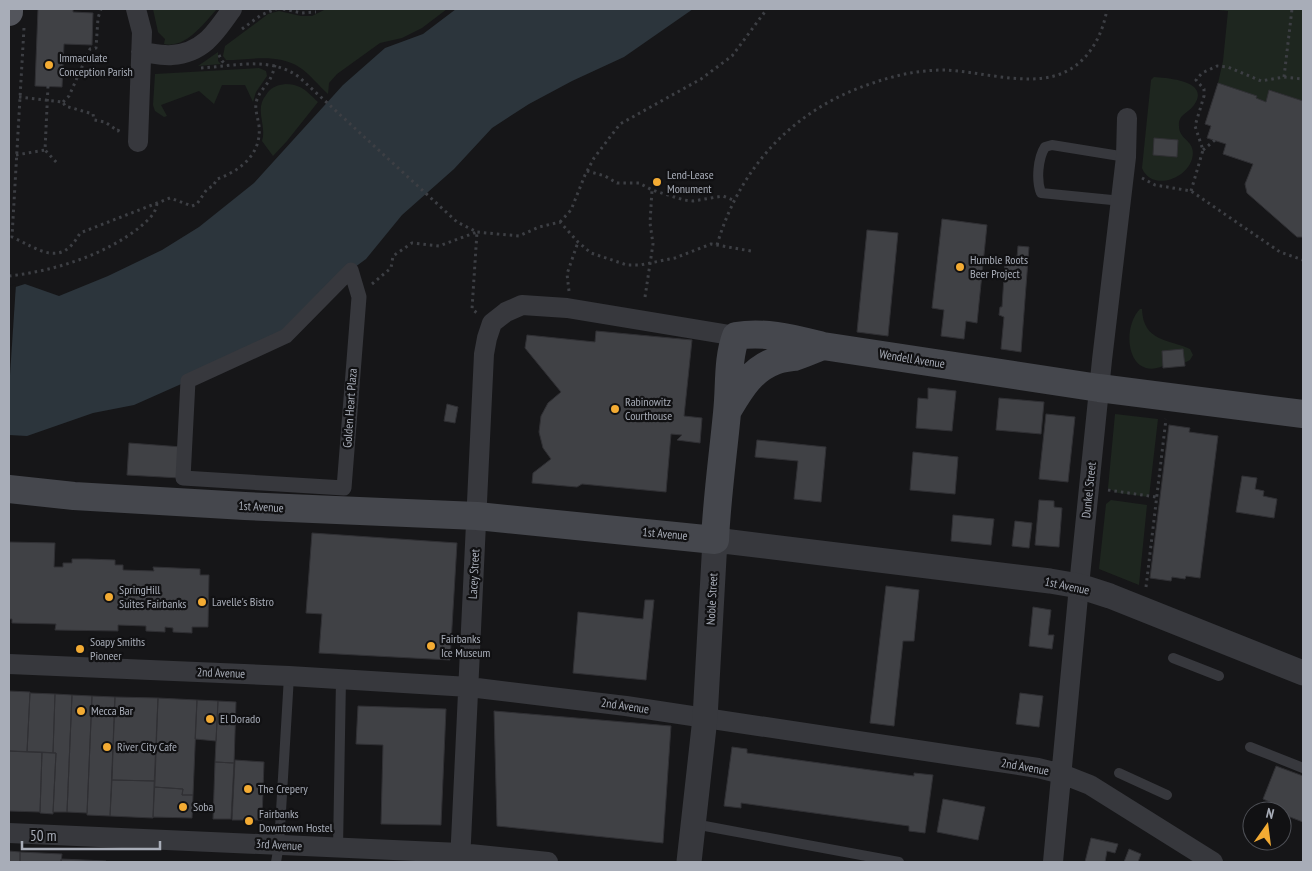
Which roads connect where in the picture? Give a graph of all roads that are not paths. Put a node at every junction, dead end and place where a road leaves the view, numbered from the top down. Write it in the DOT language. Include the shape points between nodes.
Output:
graph roads {
  1 [pos="136,9"];
  2 [pos="232,9"];
  3 [pos="141,52"];
  4 [pos="1127,118"];
  5 [pos="138,142"];
  6 [pos="1126,158"];
  7 [pos="1122,201"];
  8 [pos="359,297"];
  9 [pos="522,305"];
  10 [pos="736,336"];
  11 [pos="823,346"];
  12 [pos="1099,388"];
  13 [pos="728,410"];
  14 [pos="1303,414"];
  15 [pos="9,489"];
  16 [pos="476,516"];
  17 [pos="715,540"];
  18 [pos="1078,586"];
  19 [pos="1173,658"];
  20 [pos="9,664"];
  21 [pos="1303,673"];
  22 [pos="289,676"];
  23 [pos="1219,676"];
  24 [pos="341,679"];
  25 [pos="469,687"];
  26 [pos="705,718"];
  27 [pos="1250,747"];
  28 [pos="1303,768"];
  29 [pos="1119,773"];
  30 [pos="1062,774"];
  31 [pos="1167,795"];
  32 [pos="694,824"];
  33 [pos="9,833"];
  34 [pos="338,848"];
  35 [pos="278,854"];
  36 [pos="415,857"];
  37 [pos="460,858"];
  38 [pos="548,862"];
  39 [pos="689,862"];
  40 [pos="899,862"];
  41 [pos="1053,862"];
  42 [pos="1213,862"];
  1 -- 3 [label="street" via="142,32"];
  2 -- 3 [label="street" via="213,37 191,51 172,55"];
  3 -- 5 [label="street"];
  4 -- 6 [label="street, Dunkel Street"];
  6 -- 7 [label="street, Dunkel Street"];
  6 -- 7 [label="lane" via="1052,145 1044,147 1038,186 1041,193"];
  7 -- 12 [label="street, Dunkel Street"];
  8 -- 8 [label="street, Golden Heart Plaza" via="344,488 183,478 188,382 286,336 351,270"];
  9 -- 10 [label="street, Wendell Avenue" via="567,308"];
  9 -- 16 [label="street, Lacey Street" via="492,323 487,338"];
  10 -- 11 [label="main road, Wendell Avenue" via="782,336"];
  10 -- 13 [label="main road, Noble Street" via="731,350"];
  11 -- 12 [label="main road, Wendell Avenue"];
  11 -- 13 [label="main road" via="777,360 757,370 740,389"];
  12 -- 14 [label="main road, Wendell Avenue"];
  12 -- 18 [label="street, Dunkel Street"];
  13 -- 17 [label="main road, Noble Street"];
  15 -- 16 [label="main road, 1st Avenue" via="236,506"];
  16 -- 17 [label="main road, 1st Avenue"];
  16 -- 25 [label="street, Lacey Street"];
  17 -- 18 [label="street, 1st Avenue"];
  17 -- 26 [label="street, Noble Street"];
  18 -- 21 [label="street, 1st Avenue"];
  18 -- 30 [label="street, Dunkel Street"];
  19 -- 23 [label="lane"];
  20 -- 22 [label="street, 2nd Avenue"];
  22 -- 24 [label="street, 2nd Avenue"];
  22 -- 35 [label="lane"];
  24 -- 25 [label="street, 2nd Avenue"];
  24 -- 34 [label="lane"];
  25 -- 26 [label="street, 2nd Avenue"];
  25 -- 37 [label="street, Lacey Street"];
  26 -- 30 [label="street, 2nd Avenue"];
  26 -- 32 [label="street, Noble Street"];
  27 -- 28 [label="lane"];
  29 -- 31 [label="lane"];
  30 -- 41 [label="street, Dunkel Street"];
  30 -- 42 [label="street, 2nd Avenue" via="1090,786"];
  32 -- 39 [label="street, Noble Street"];
  32 -- 40 [label="lane"];
  33 -- 35 [label="street, 3rd Avenue"];
  34 -- 35 [label="street, 3rd Avenue"];
  34 -- 36 [label="street, 3rd Avenue"];
  36 -- 37 [label="street, 3rd Avenue"];
  37 -- 38 [label="street, 3rd Avenue"];
}
